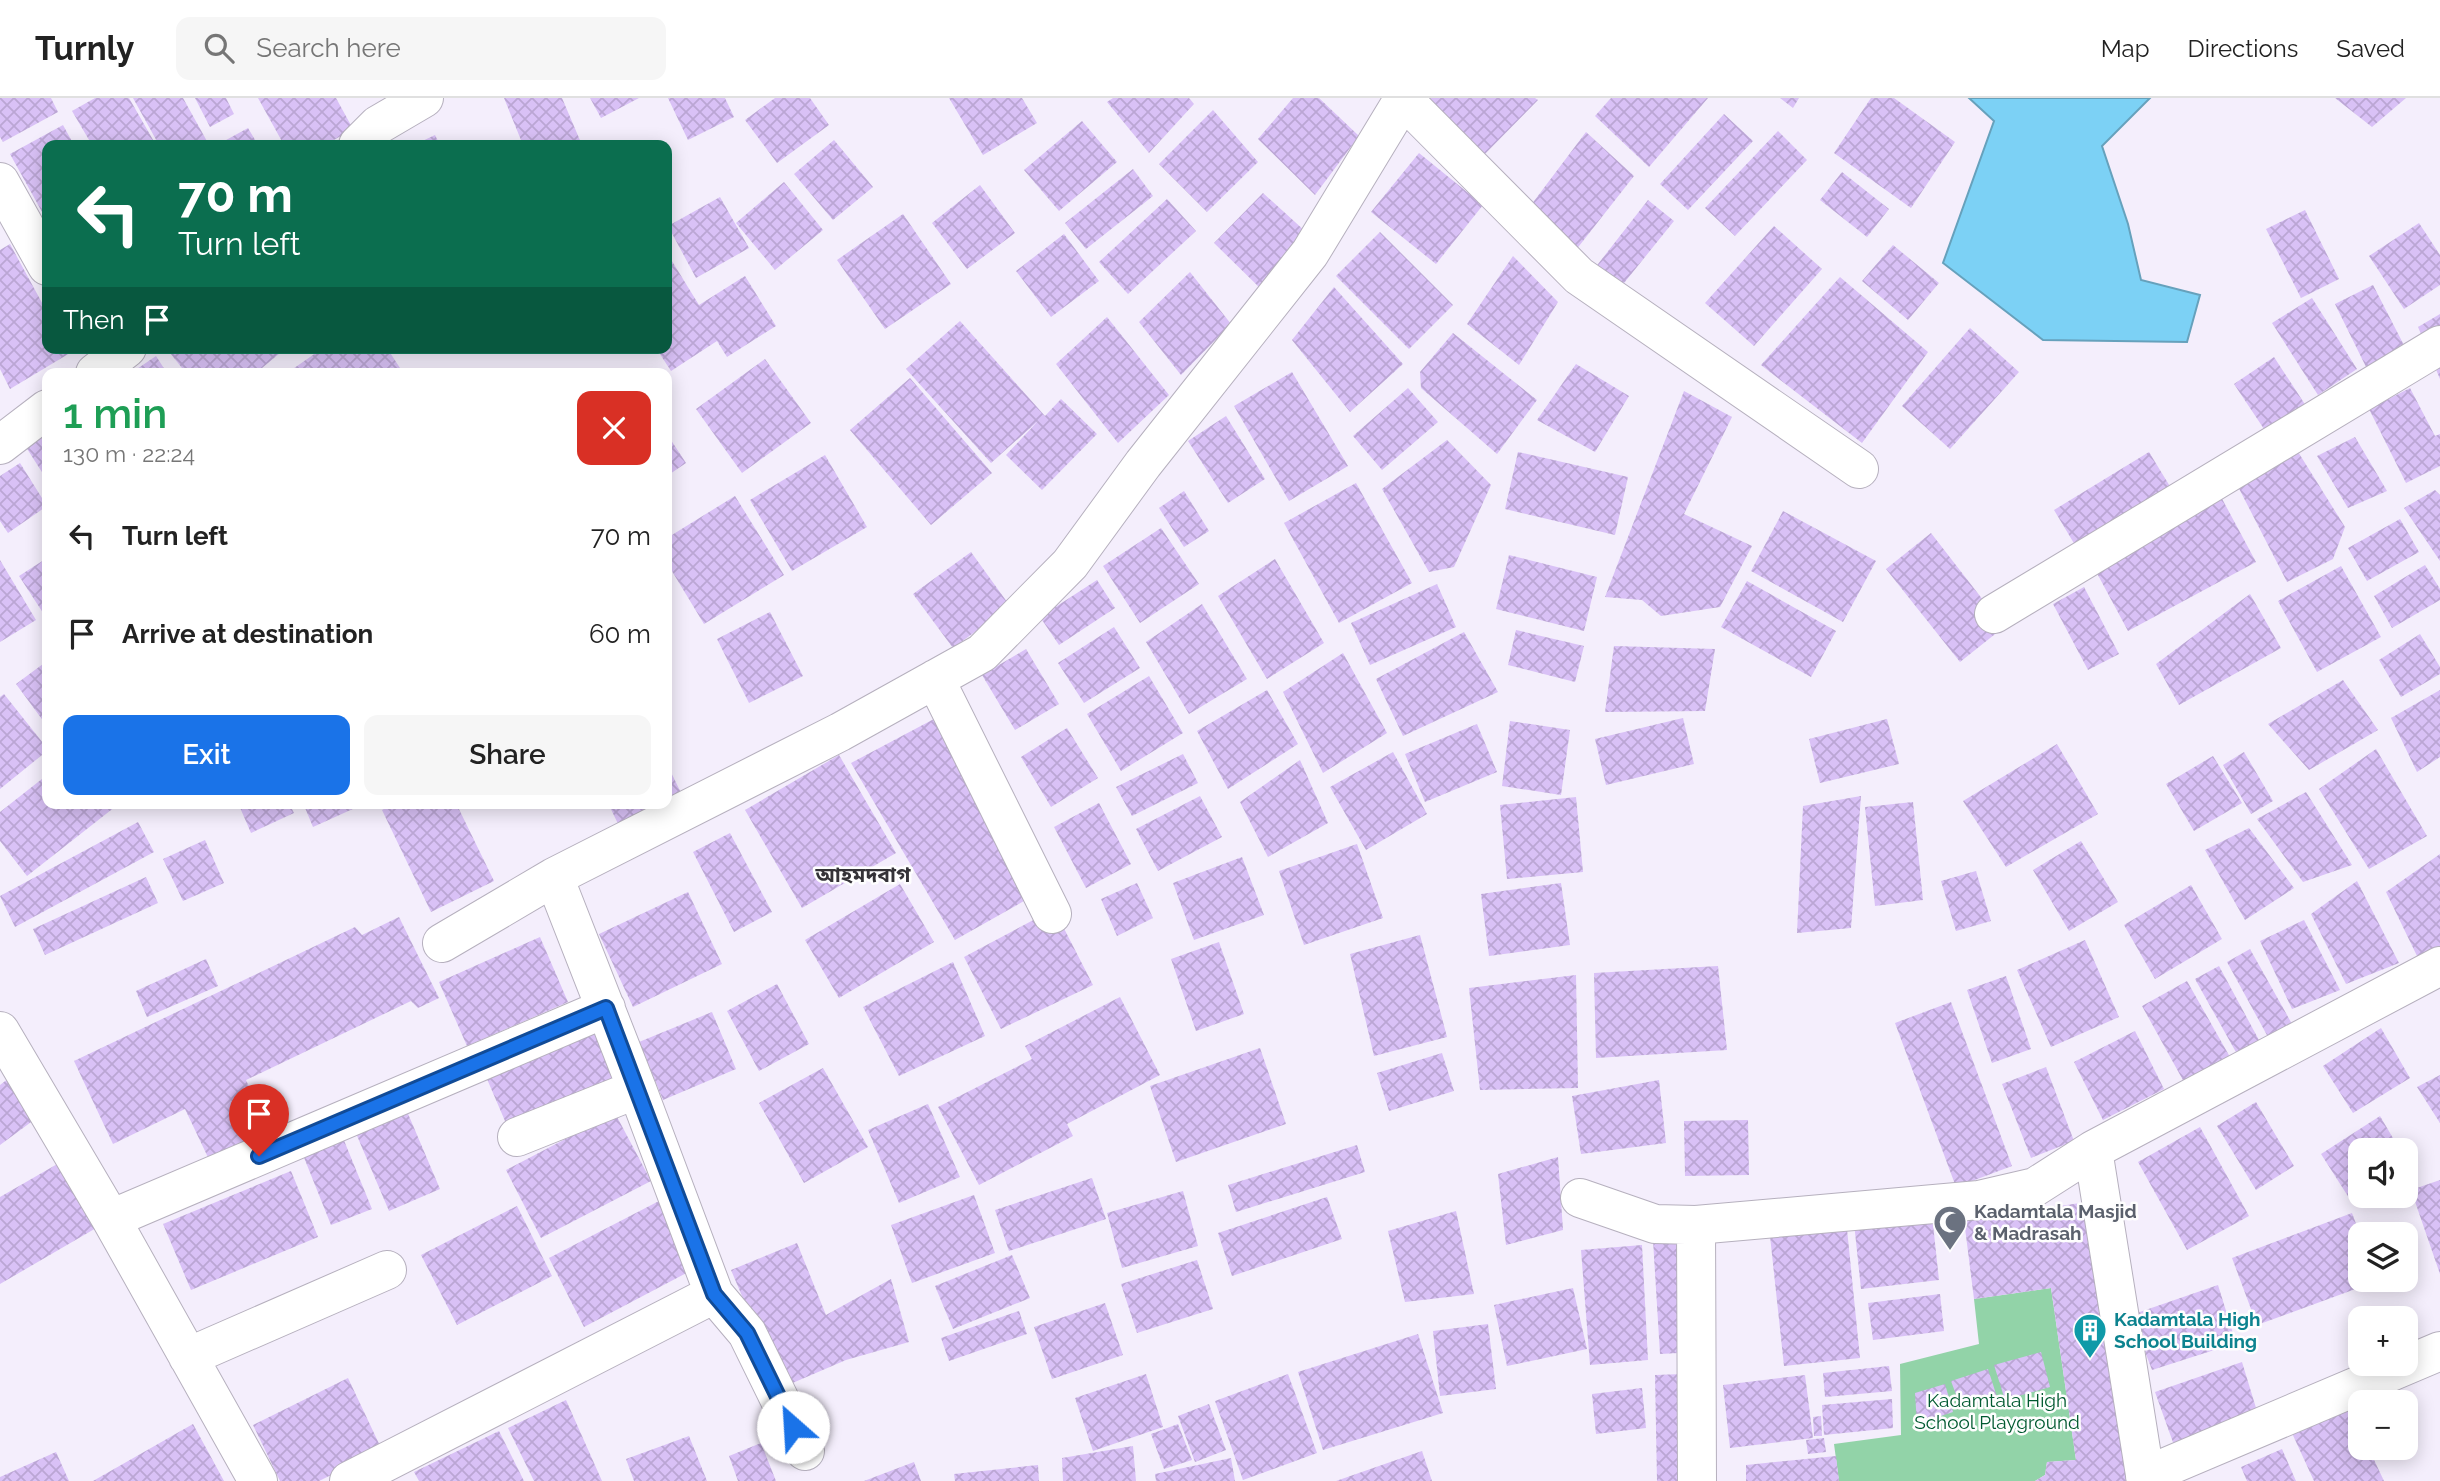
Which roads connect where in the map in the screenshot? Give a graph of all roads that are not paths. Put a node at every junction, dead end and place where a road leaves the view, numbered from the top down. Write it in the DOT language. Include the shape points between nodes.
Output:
graph roads {
  1 [pos="424,98"];
  2 [pos="1403,99"];
  3 [pos="363,140"];
  4 [pos="0,182"];
  5 [pos="42,257"];
  6 [pos="2440,345"];
  7 [pos="42,413"];
  8 [pos="0,445"];
  9 [pos="1859,469"];
  10 [pos="1994,614"];
  11 [pos="935,679"];
  12 [pos="554,877"];
  13 [pos="1052,915"];
  14 [pos="442,943"];
  15 [pos="2440,966"];
  16 [pos="606,1008"];
  17 [pos="0,1031"];
  18 [pos="637,1088"];
  19 [pos="517,1138"];
  20 [pos="2092,1150"];
  21 [pos="1580,1198"];
  22 [pos="111,1219"];
  23 [pos="1696,1225"];
  24 [pos="387,1270"];
  25 [pos="714,1294"];
  26 [pos="2440,1351"];
  27 [pos="188,1357"];
  28 [pos="805,1451"];
  29 [pos="2145,1478"];
  30 [pos="258,1481"];
  31 [pos="349,1481"];
  32 [pos="1697,1481"];
  1 -- 3 [label="street" via="378,125"];
  2 -- 9 [label="street" via="1579,276"];
  2 -- 11 [label="street" via="1310,253 1070,564 982,653"];
  4 -- 5 [label="street"];
  6 -- 10 [label="street"];
  7 -- 8 [label="street"];
  11 -- 12 [label="street"];
  11 -- 13 [label="street"];
  12 -- 14 [label="street"];
  12 -- 16 [label="street"];
  15 -- 20 [label="street"];
  16 -- 18 [label="street"];
  16 -- 22 [label="street"];
  17 -- 22 [label="street"];
  18 -- 19 [label="street"];
  18 -- 25 [label="street"];
  20 -- 23 [label="street" via="2035,1187 1979,1200"];
  20 -- 29 [label="street"];
  21 -- 23 [label="street" via="1655,1224"];
  22 -- 27 [label="street"];
  23 -- 32 [label="street"];
  24 -- 27 [label="street"];
  25 -- 28 [label="street" via="747,1333"];
  25 -- 31 [label="street"];
  26 -- 29 [label="street"];
  27 -- 30 [label="street"];
}
